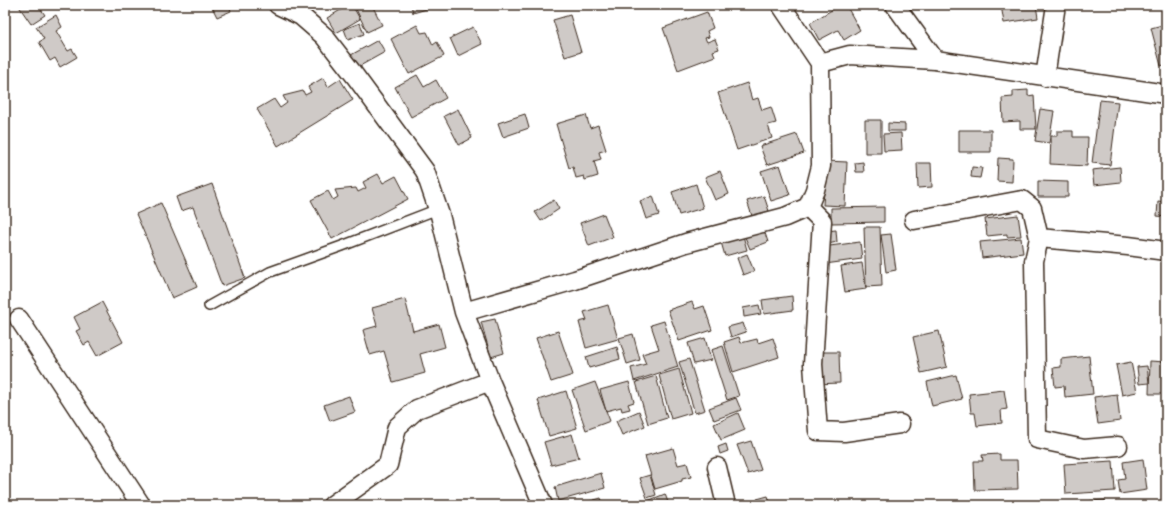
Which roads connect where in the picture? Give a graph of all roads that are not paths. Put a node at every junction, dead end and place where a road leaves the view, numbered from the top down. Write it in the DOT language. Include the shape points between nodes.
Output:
graph roads {
  1 [pos="278,5"];
  2 [pos="780,5"];
  3 [pos="895,5"];
  4 [pos="1056,5"];
  5 [pos="935,60"];
  6 [pos="820,63"];
  7 [pos="1045,77"];
  8 [pos="1166,94"];
  9 [pos="808,207"];
  10 [pos="438,209"];
  11 [pos="914,220"];
  12 [pos="1039,238"];
  13 [pos="1166,250"];
  14 [pos="209,306"];
  15 [pos="464,312"];
  16 [pos="19,319"];
  17 [pos="490,381"];
  18 [pos="900,424"];
  19 [pos="1118,446"];
  20 [pos="717,467"];
  21 [pos="141,505"];
  22 [pos="332,505"];
  23 [pos="543,505"];
  24 [pos="726,505"];
  1 -- 10 [label="street" via="301,16 324,36 425,171"];
  2 -- 6 [label="street"];
  3 -- 5 [label="street"];
  4 -- 7 [label="street"];
  5 -- 6 [label="street" via="850,55"];
  5 -- 7 [label="street"];
  6 -- 9 [label="street" via="821,166"];
  7 -- 8 [label="street"];
  9 -- 15 [label="street" via="785,217 686,243 575,280"];
  9 -- 18 [label="street" via="822,221 813,364 818,431 844,432"];
  10 -- 14 [label="lane" via="270,272"];
  10 -- 15 [label="street"];
  11 -- 12 [label="street" via="1022,200 1032,208"];
  12 -- 13 [label="street"];
  12 -- 19 [label="street" via="1034,261 1038,439 1084,450"];
  15 -- 17 [label="street"];
  16 -- 21 [label="street"];
  17 -- 22 [label="street" via="417,409 398,427 388,465"];
  17 -- 23 [label="street"];
  20 -- 24 [label="street"];
}
